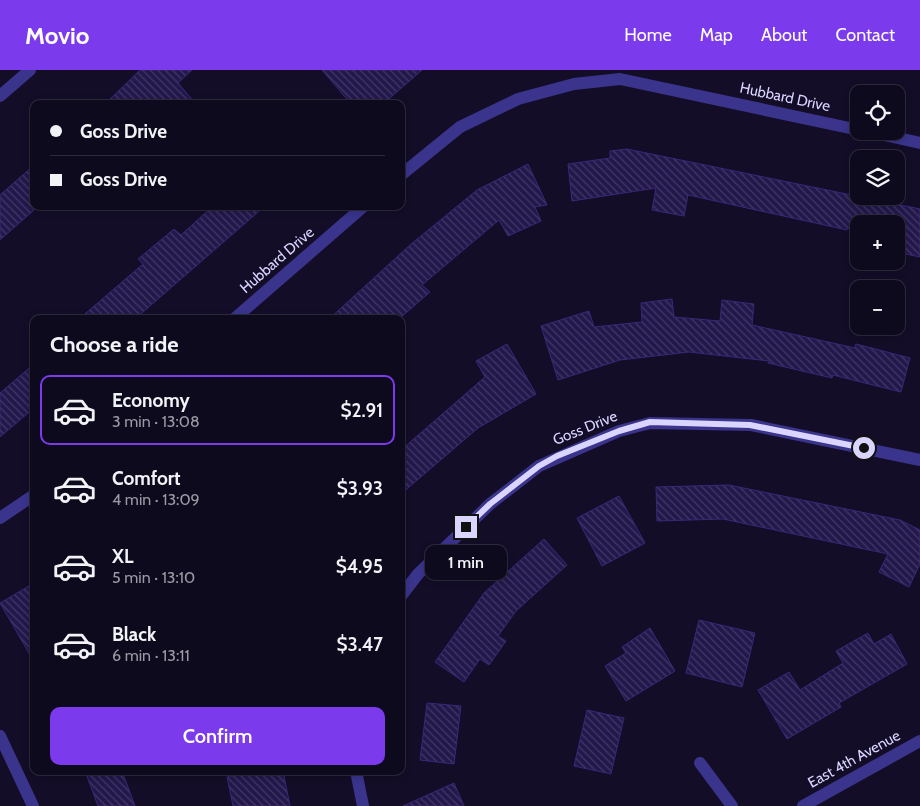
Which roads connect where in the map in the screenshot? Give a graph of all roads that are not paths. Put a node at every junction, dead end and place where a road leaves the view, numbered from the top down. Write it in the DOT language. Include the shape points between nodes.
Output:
graph roads {
  1 [pos="30,70"];
  2 [pos="0,96"];
  3 [pos="850,128"];
  4 [pos="905,140"];
  5 [pos="920,143"];
  6 [pos="405,172"];
  7 [pos="359,210"];
  8 [pos="239,315"];
  9 [pos="920,460"];
  10 [pos="30,498"];
  11 [pos="0,518"];
  12 [pos="405,591"];
  13 [pos="0,736"];
  14 [pos="920,741"];
  15 [pos="700,763"];
  16 [pos="357,775"];
  17 [pos="33,806"];
  18 [pos="363,806"];
  19 [pos="732,806"];
  20 [pos="803,806"];
  1 -- 2 [label="street"];
  3 -- 6 [label="street, Hubbard Drive" via="620,79 574,84 518,99 460,127"];
  4 -- 5 [label="street"];
  7 -- 8 [label="street, Hubbard Drive"];
  9 -- 12 [label="street, Goss Drive" via="750,425 650,422 619,431 539,466 490,504"];
  10 -- 11 [label="street"];
  13 -- 17 [label="street"];
  14 -- 20 [label="street, East 4th Avenue"];
  15 -- 19 [label="street"];
  16 -- 18 [label="street"];
}
